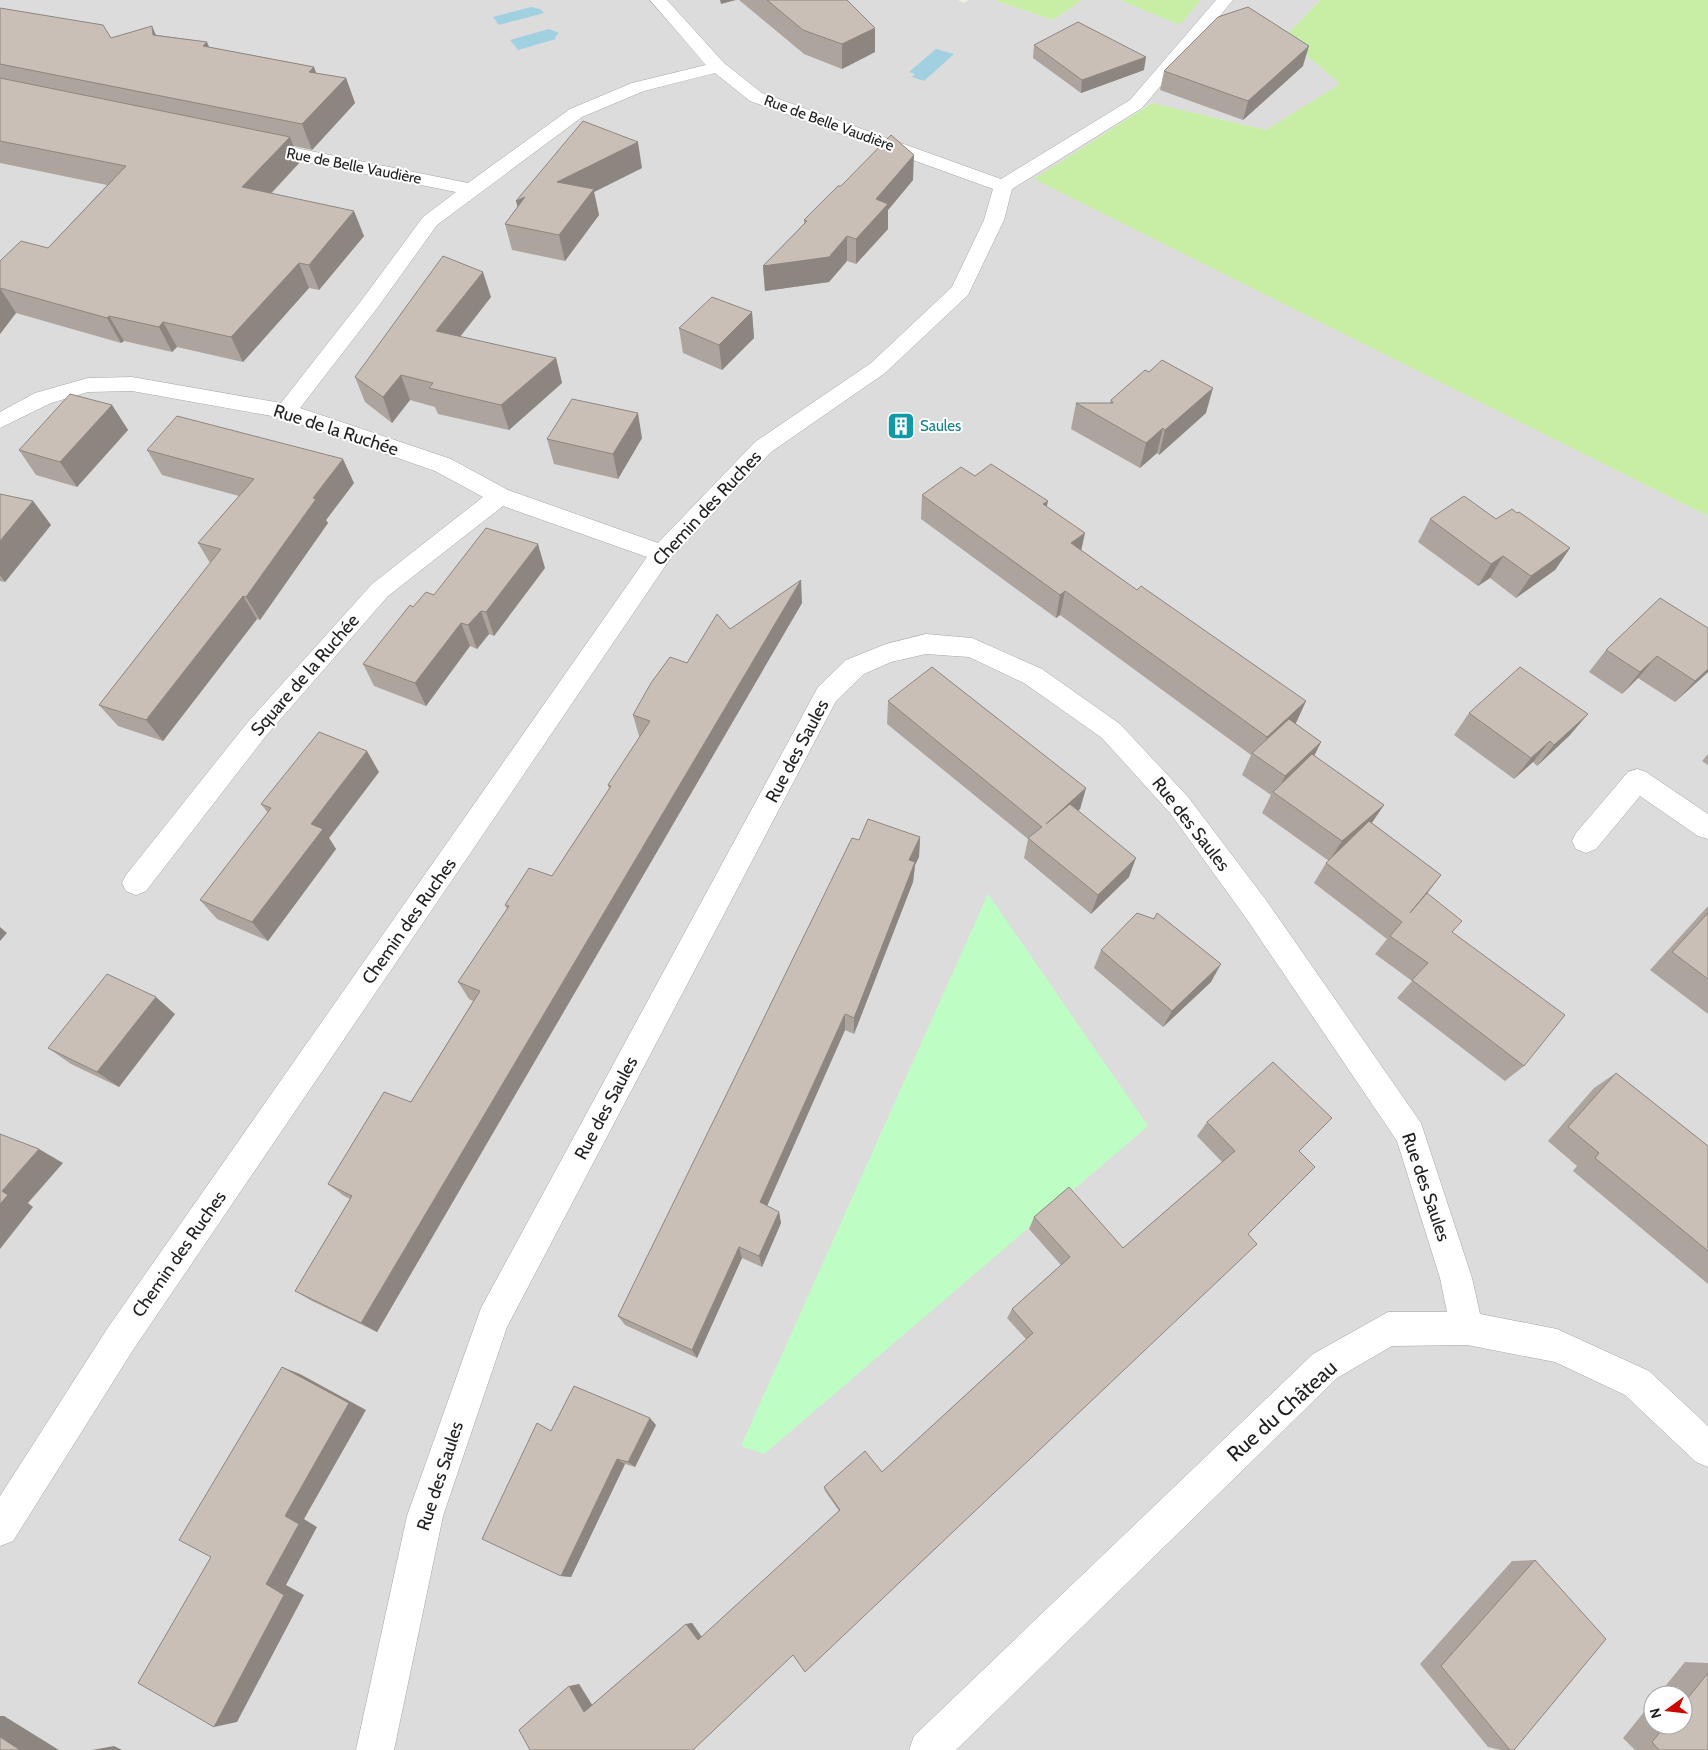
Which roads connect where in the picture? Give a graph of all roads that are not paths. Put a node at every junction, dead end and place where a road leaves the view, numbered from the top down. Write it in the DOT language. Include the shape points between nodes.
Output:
graph roads {
  1 [pos="658,0"];
  2 [pos="1225,0"];
  3 [pos="718,67"];
  4 [pos="242,143"];
  5 [pos="1003,186"];
  6 [pos="472,189"];
  7 [pos="286,411"];
  8 [pos="0,421"];
  9 [pos="500,496"];
  10 [pos="662,553"];
  11 [pos="1708,828"];
  12 [pos="1586,840"];
  13 [pos="136,883"];
  14 [pos="1467,1328"];
  15 [pos="1708,1450"];
  16 [pos="0,1528"];
  17 [pos="375,1750"];
  18 [pos="928,1750"];
  1 -- 3 [label="street, Rue de Belle Vaudière"];
  2 -- 5 [label="street" via="1136,104"];
  3 -- 5 [label="street, Rue de Belle Vaudière" via="756,97"];
  3 -- 6 [label="street" via="638,87 576,114"];
  4 -- 6 [label="street, Rue de Belle Vaudière"];
  5 -- 10 [label="street, Chemin des Ruches" via="994,220 961,290 878,368 763,447"];
  6 -- 7 [label="street" via="430,221"];
  7 -- 8 [label="street, Rue de la Ruchée" via="132,384 88,385 43,398"];
  7 -- 9 [label="street, Rue de la Ruchée" via="443,465"];
  9 -- 10 [label="street, Rue de la Ruchée"];
  9 -- 13 [label="street, Square de la Ruchée" via="380,590 256,730"];
  10 -- 16 [label="street, Chemin des Ruches" via="121,1338"];
  11 -- 12 [label="street" via="1638,780"];
  14 -- 15 [label="street, Rue du Château" via="1557,1346 1637,1383"];
  14 -- 17 [label="street, Rue des Saules" via="1456,1278 1410,1134 1256,909 1179,805 1111,730 1033,676 972,648 926,644 886,654 855,667 827,694 493,1320 425,1516"];
  14 -- 18 [label="street, Rue du Château" via="1388,1329 1325,1366"];
}
